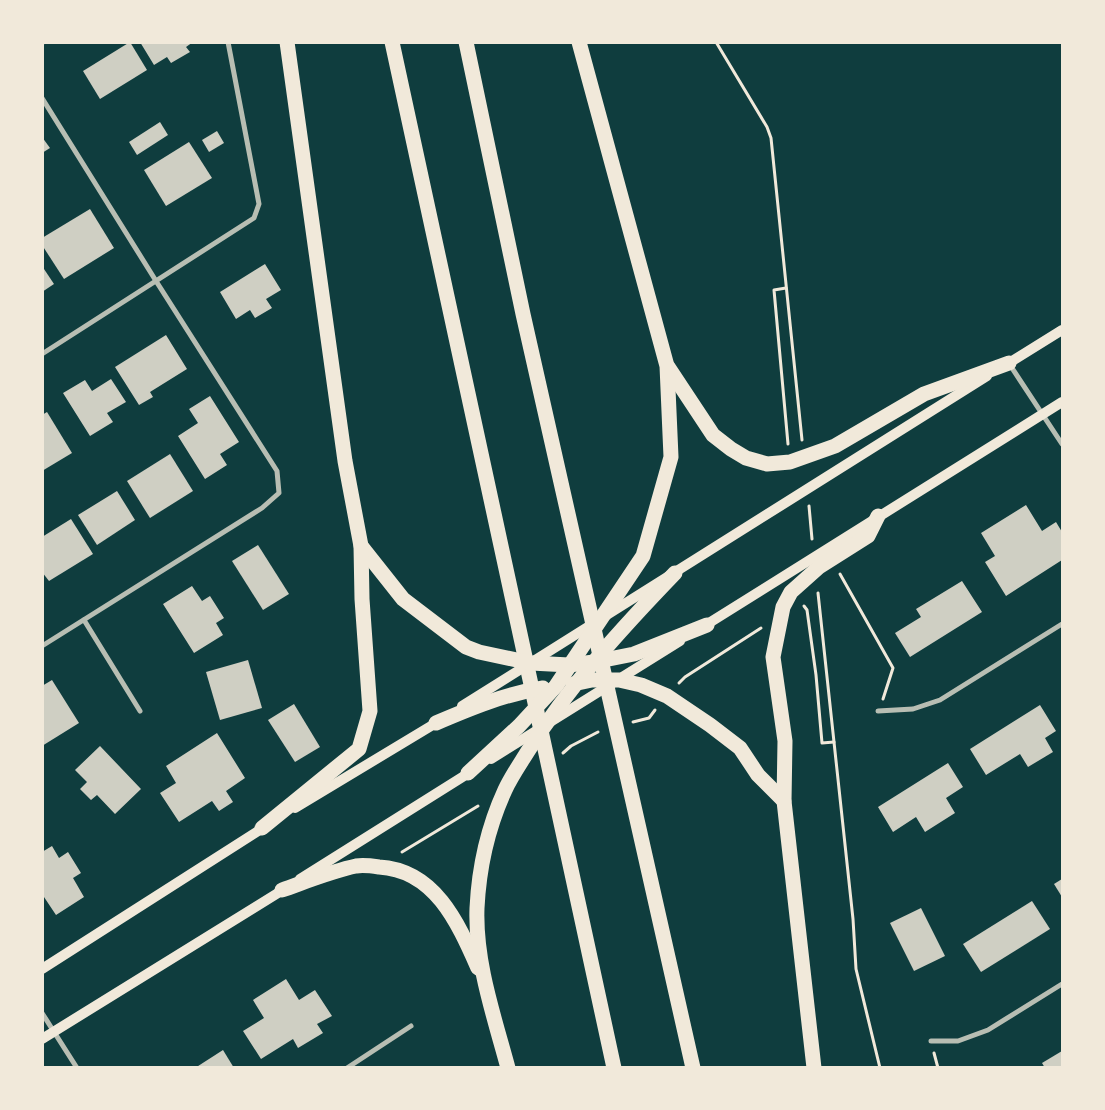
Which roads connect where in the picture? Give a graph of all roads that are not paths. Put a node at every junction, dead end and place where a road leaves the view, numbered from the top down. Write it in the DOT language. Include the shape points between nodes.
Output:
graph roads {
  1 [pos="228,42"];
  2 [pos="286,42"];
  3 [pos="392,42"];
  4 [pos="466,42"];
  5 [pos="579,42"];
  6 [pos="42,98"];
  7 [pos="156,281"];
  8 [pos="1062,330"];
  9 [pos="42,354"];
  10 [pos="1009,363"];
  11 [pos="667,366"];
  12 [pos="1062,402"];
  13 [pos="1043,414"];
  14 [pos="1062,444"];
  15 [pos="878,516"];
  16 [pos="362,546"];
  17 [pos="675,573"];
  18 [pos="603,618"];
  19 [pos="84,620"];
  20 [pos="1062,624"];
  21 [pos="707,625"];
  22 [pos="42,646"];
  23 [pos="594,662"];
  24 [pos="531,663"];
  25 [pos="569,665"];
  26 [pos="619,680"];
  27 [pos="577,684"];
  28 [pos="556,686"];
  29 [pos="140,711"];
  30 [pos="878,711"];
  31 [pos="436,723"];
  32 [pos="543,726"];
  33 [pos="468,773"];
  34 [pos="784,801"];
  35 [pos="262,828"];
  36 [pos="282,890"];
  37 [pos="42,969"];
  38 [pos="1062,984"];
  39 [pos="486,986"];
  40 [pos="42,1013"];
  41 [pos="412,1026"];
  42 [pos="54,1032"];
  43 [pos="42,1040"];
  44 [pos="931,1041"];
  45 [pos="76,1068"];
  46 [pos="347,1068"];
  47 [pos="508,1068"];
  48 [pos="614,1068"];
  49 [pos="693,1068"];
  50 [pos="814,1068"];
  1 -- 7 [label="street" via="260,204 254,218"];
  2 -- 16 [label="highway" via="345,461"];
  3 -- 48 [label="highway"];
  4 -- 49 [label="highway" via="523,314"];
  5 -- 11 [label="highway"];
  6 -- 7 [label="street"];
  7 -- 9 [label="street"];
  7 -- 19 [label="street" via="277,471 279,492 262,508"];
  8 -- 10 [label="main road"];
  10 -- 11 [label="highway" via="924,394 834,446 790,462 767,464 738,454 713,435"];
  10 -- 13 [label="street"];
  10 -- 17 [label="main road"];
  11 -- 18 [label="highway" via="671,457 643,556"];
  12 -- 13 [label="main road"];
  13 -- 14 [label="street"];
  13 -- 15 [label="main road"];
  15 -- 21 [label="main road"];
  15 -- 34 [label="highway" via="868,536 819,568 791,592 783,608 773,657 785,741"];
  16 -- 24 [label="highway" via="403,599 466,646 479,652"];
  16 -- 35 [label="highway" via="362,599 370,711 359,749"];
  17 -- 18 [label="main road"];
  17 -- 23 [label="highway"];
  18 -- 24 [label="main road"];
  18 -- 25 [label="highway"];
  19 -- 22 [label="street"];
  19 -- 29 [label="street"];
  20 -- 30 [label="street" via="940,700 913,709"];
  21 -- 23 [label="highway" via="634,654"];
  21 -- 26 [label="main road"];
  23 -- 25 [label="highway"];
  23 -- 27 [label="highway"];
  24 -- 25 [label="highway"];
  24 -- 31 [label="main road"];
  25 -- 28 [label="highway"];
  26 -- 27 [label="highway" via="592,680"];
  26 -- 32 [label="main road"];
  26 -- 34 [label="highway" via="668,696 710,725 740,748 758,775"];
  27 -- 28 [label="highway"];
  27 -- 32 [label="highway"];
  28 -- 31 [label="highway" via="522,691 485,702"];
  28 -- 33 [label="highway"];
  31 -- 35 [label="main road"];
  32 -- 33 [label="main road"];
  32 -- 39 [label="highway" via="505,789 480,866 477,909"];
  33 -- 36 [label="main road"];
  34 -- 50 [label="highway"];
  35 -- 37 [label="main road"];
  36 -- 39 [label="highway" via="357,866 387,867 408,873 424,882 442,899"];
  36 -- 42 [label="main road"];
  38 -- 44 [label="street" via="988,1030 958,1041"];
  39 -- 47 [label="highway"];
  40 -- 42 [label="street"];
  41 -- 46 [label="street"];
  42 -- 43 [label="main road"];
  42 -- 45 [label="street"];
}
